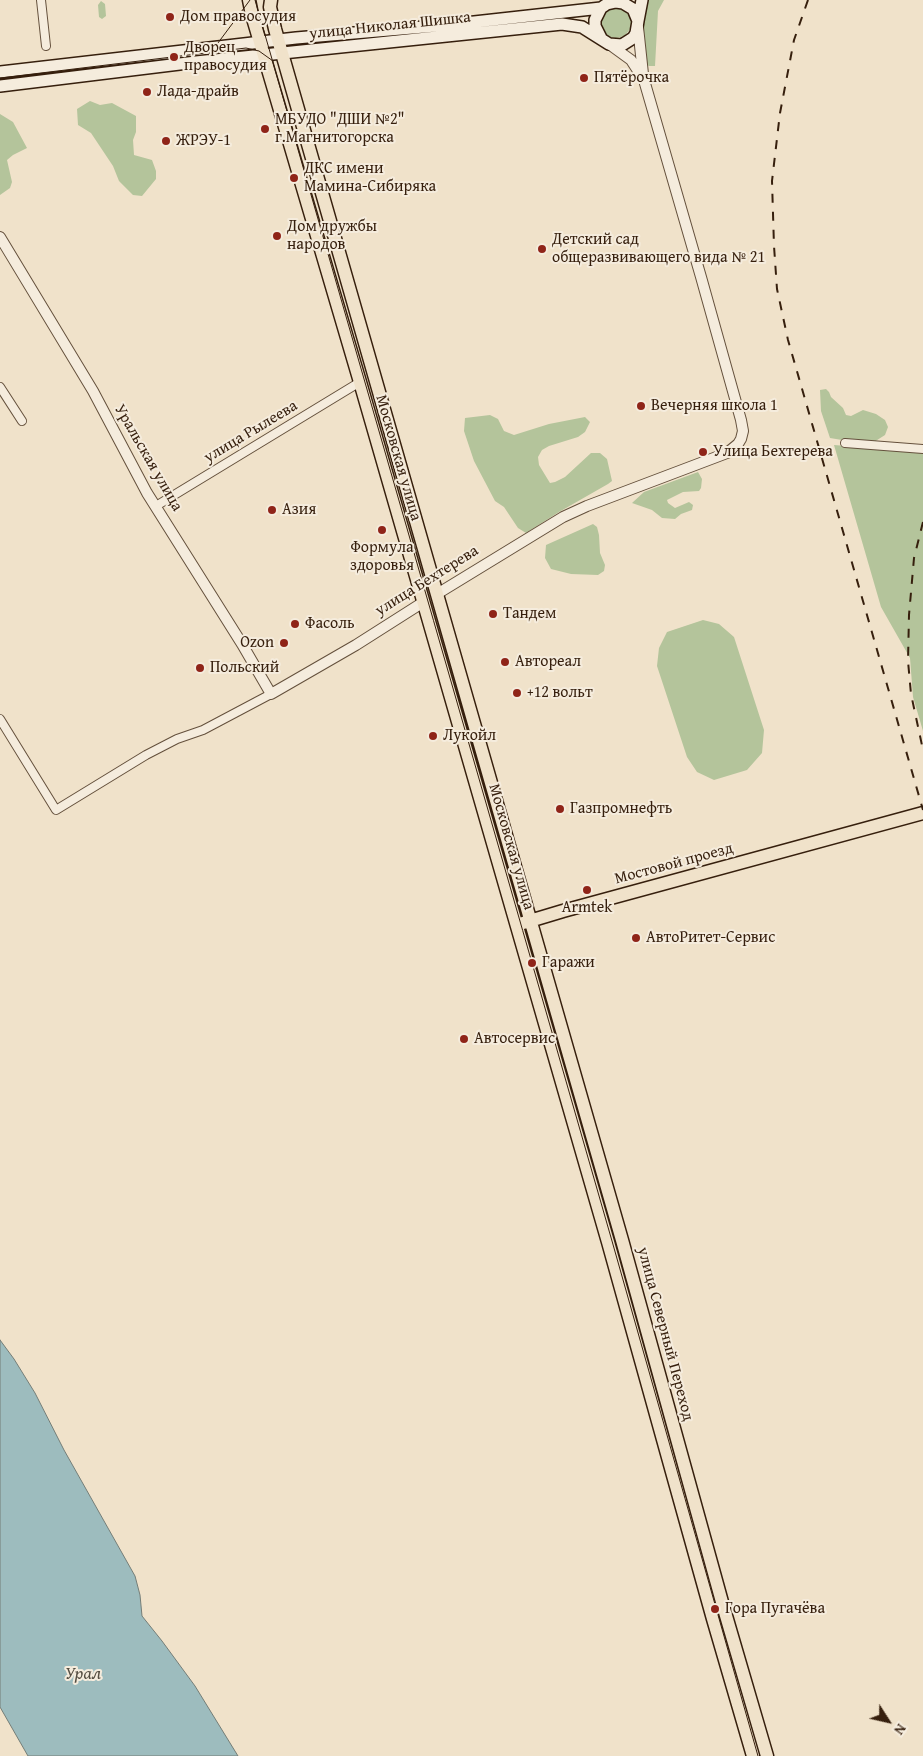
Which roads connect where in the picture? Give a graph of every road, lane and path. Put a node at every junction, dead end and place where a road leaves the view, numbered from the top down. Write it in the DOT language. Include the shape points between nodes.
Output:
graph roads {
  1 [pos="41,0"];
  2 [pos="249,0"];
  3 [pos="271,0"];
  4 [pos="642,0"];
  5 [pos="619,1"];
  6 [pos="601,8"];
  7 [pos="638,24"];
  8 [pos="278,40"];
  9 [pos="605,41"];
  10 [pos="260,42"];
  11 [pos="46,46"];
  12 [pos="282,53"];
  13 [pos="263,55"];
  14 [pos="0,72"];
  15 [pos="644,80"];
  16 [pos="0,86"];
  17 [pos="0,237"];
  18 [pos="360,382"];
  19 [pos="0,388"];
  20 [pos="22,421"];
  21 [pos="845,443"];
  22 [pos="923,449"];
  23 [pos="156,506"];
  24 [pos="437,594"];
  25 [pos="422,603"];
  26 [pos="271,694"];
  27 [pos="0,719"];
  28 [pos="923,813"];
  29 [pos="531,921"];
  30 [pos="516,925"];
  31 [pos="753,1756"];
  32 [pos="767,1756"];
  1 -- 11 [label="street"];
  2 -- 10 [label="main road, Московская улица"];
  3 -- 8 [label="main road, Московская улица"];
  4 -- 7 [label="main road"];
  5 -- 6 [label="main road"];
  5 -- 7 [label="main road" via="633,10"];
  6 -- 8 [label="main road, улица Николая Шишка"];
  6 -- 9 [label="main road" via="595,26"];
  7 -- 9 [label="main road" via="628,42 622,45"];
  7 -- 15 [label="street"];
  8 -- 10 [label="main road, улица Николая Шишка"];
  8 -- 12 [label="main road, Московская улица"];
  9 -- 12 [label="main road, улица Николая Шишка" via="582,27 569,24"];
  9 -- 15 [label="street" via="631,60"];
  10 -- 13 [label="main road, Московская улица"];
  10 -- 14 [label="main road, улица Николая Шишка"];
  12 -- 13 [label="main road, улица Николая Шишка"];
  12 -- 24 [label="main road, Московская улица"];
  13 -- 16 [label="main road, улица Николая Шишка"];
  13 -- 18 [label="main road, Московская улица"];
  15 -- 24 [label="street, улица Бехтерева" via="741,420 741,439 726,453 563,517"];
  17 -- 23 [label="street, Уральская улица" via="93,391"];
  18 -- 23 [label="street, улица Рылеева"];
  18 -- 25 [label="main road, Московская улица"];
  19 -- 20 [label="street"];
  21 -- 22 [label="street"];
  23 -- 26 [label="street, Уральская улица"];
  24 -- 25 [label="main road, улица Бехтерева"];
  24 -- 29 [label="main road, Московская улица"];
  25 -- 26 [label="street, улица Бехтерева"];
  25 -- 30 [label="main road, Московская улица"];
  26 -- 27 [label="street, улица Бехтерева" via="203,730 146,755 56,810"];
  28 -- 29 [label="main road, Мостовой проезд"];
  29 -- 30 [label="main road, Мостовой проезд"];
  29 -- 32 [label="main road, улица Северный Переход"];
  30 -- 31 [label="main road, улица Северный Переход"];
}
